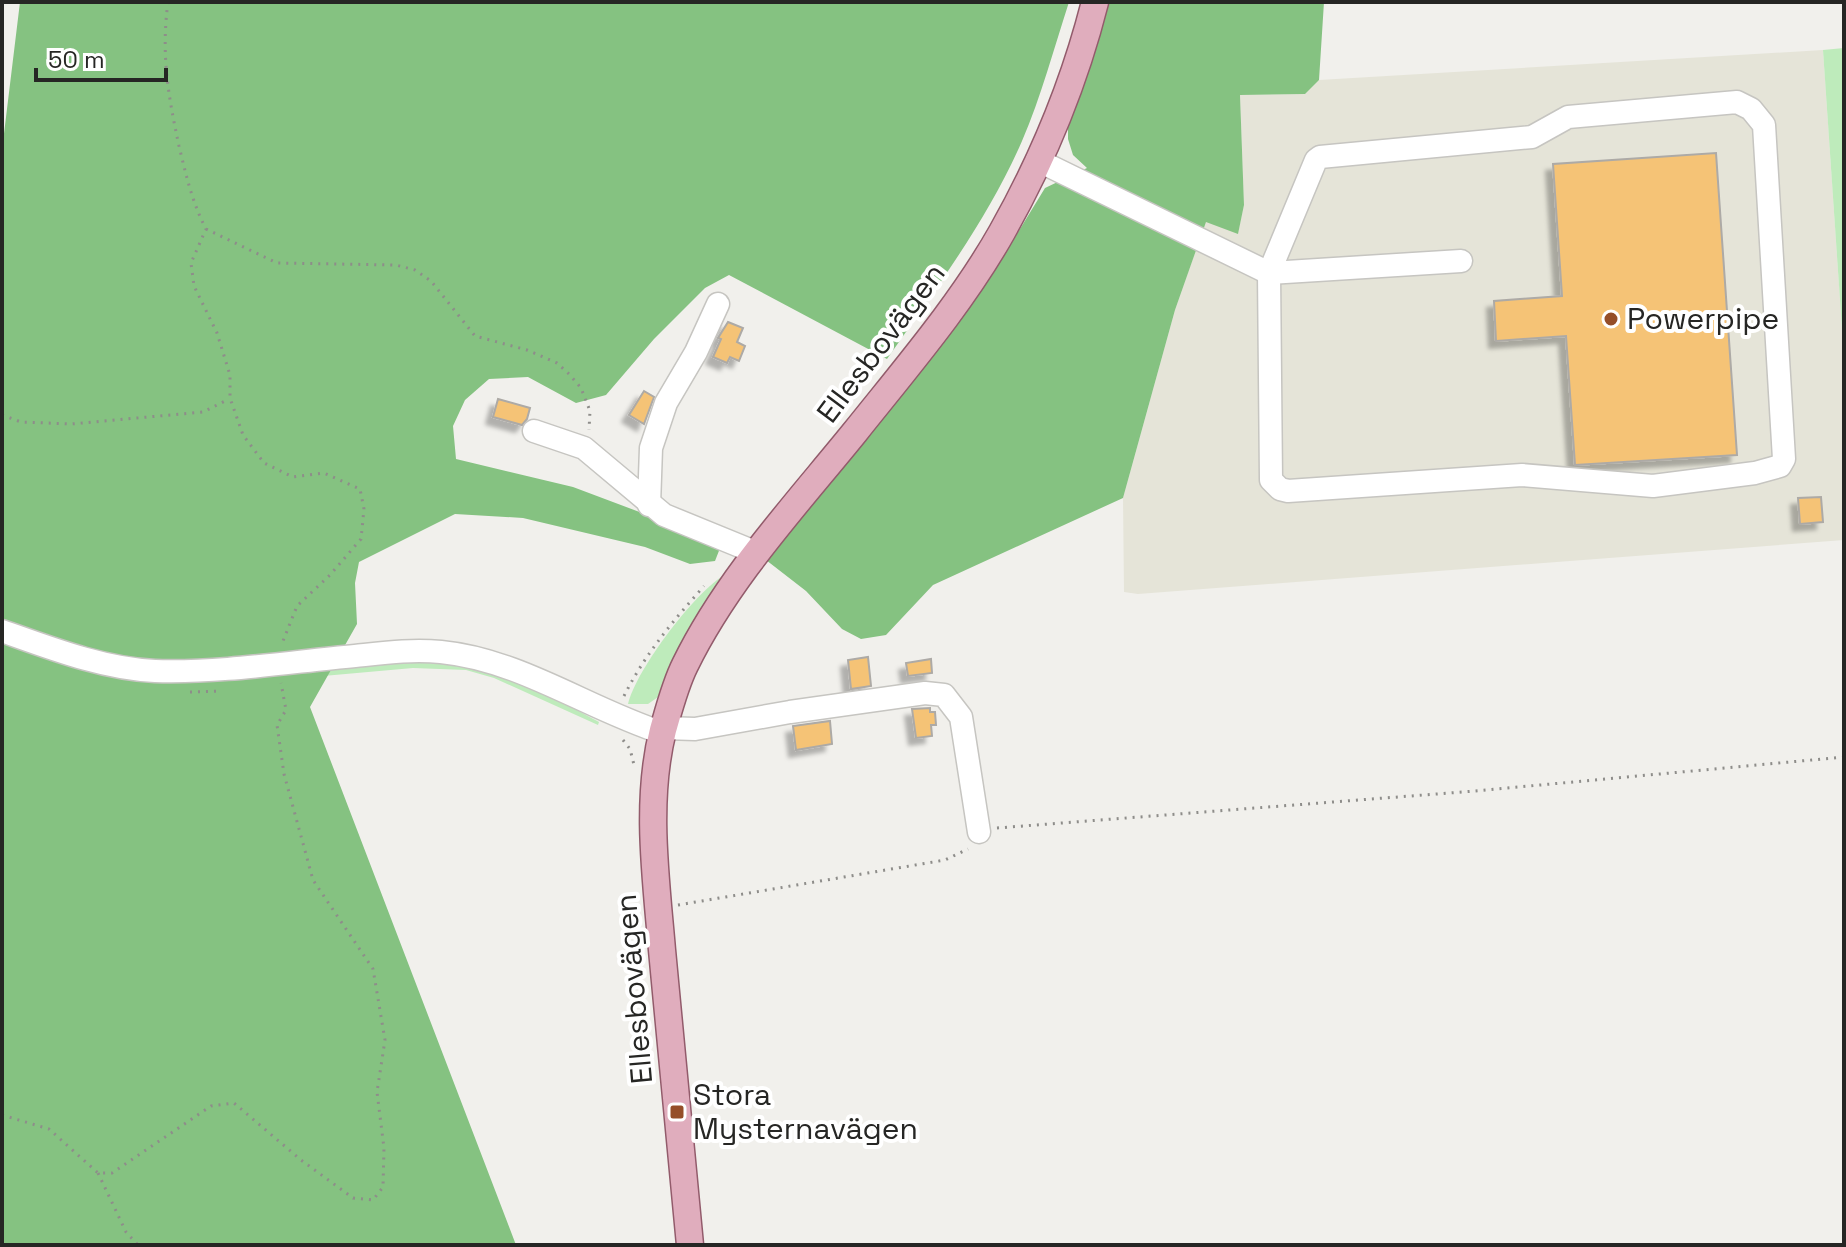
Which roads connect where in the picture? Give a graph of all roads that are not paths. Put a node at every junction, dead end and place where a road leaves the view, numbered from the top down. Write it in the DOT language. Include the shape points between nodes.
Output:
graph roads {
  1 [pos="1095,2"];
  2 [pos="1037,160"];
  3 [pos="1461,261"];
  4 [pos="1269,273"];
  5 [pos="718,304"];
  6 [pos="534,431"];
  7 [pos="649,505"];
  8 [pos="757,553"];
  9 [pos="2,631"];
  10 [pos="663,730"];
  11 [pos="979,832"];
  12 [pos="690,1245"];
  1 -- 2 [label="main road, Ellesbovägen" via="1067,91"];
  2 -- 4 [label="street"];
  2 -- 8 [label="main road, Ellesbovägen" via="1001,232 959,298"];
  3 -- 4 [label="street"];
  4 -- 4 [label="street" via="1320,157 1532,137 1568,117 1745,104 1764,125 1784,459 1780,466 1755,473 1653,486 1522,475 1280,489 1271,480"];
  5 -- 7 [label="street" via="666,403 651,448"];
  6 -- 7 [label="street" via="586,450"];
  7 -- 8 [label="street"];
  8 -- 10 [label="main road, Ellesbovägen" via="683,668"];
  9 -- 10 [label="street" via="141,670 280,673 419,651 462,655 517,671 615,715"];
  10 -- 11 [label="street" via="925,693 944,695 961,717"];
  10 -- 12 [label="main road, Ellesbovägen" via="655,779 659,907"];
}
